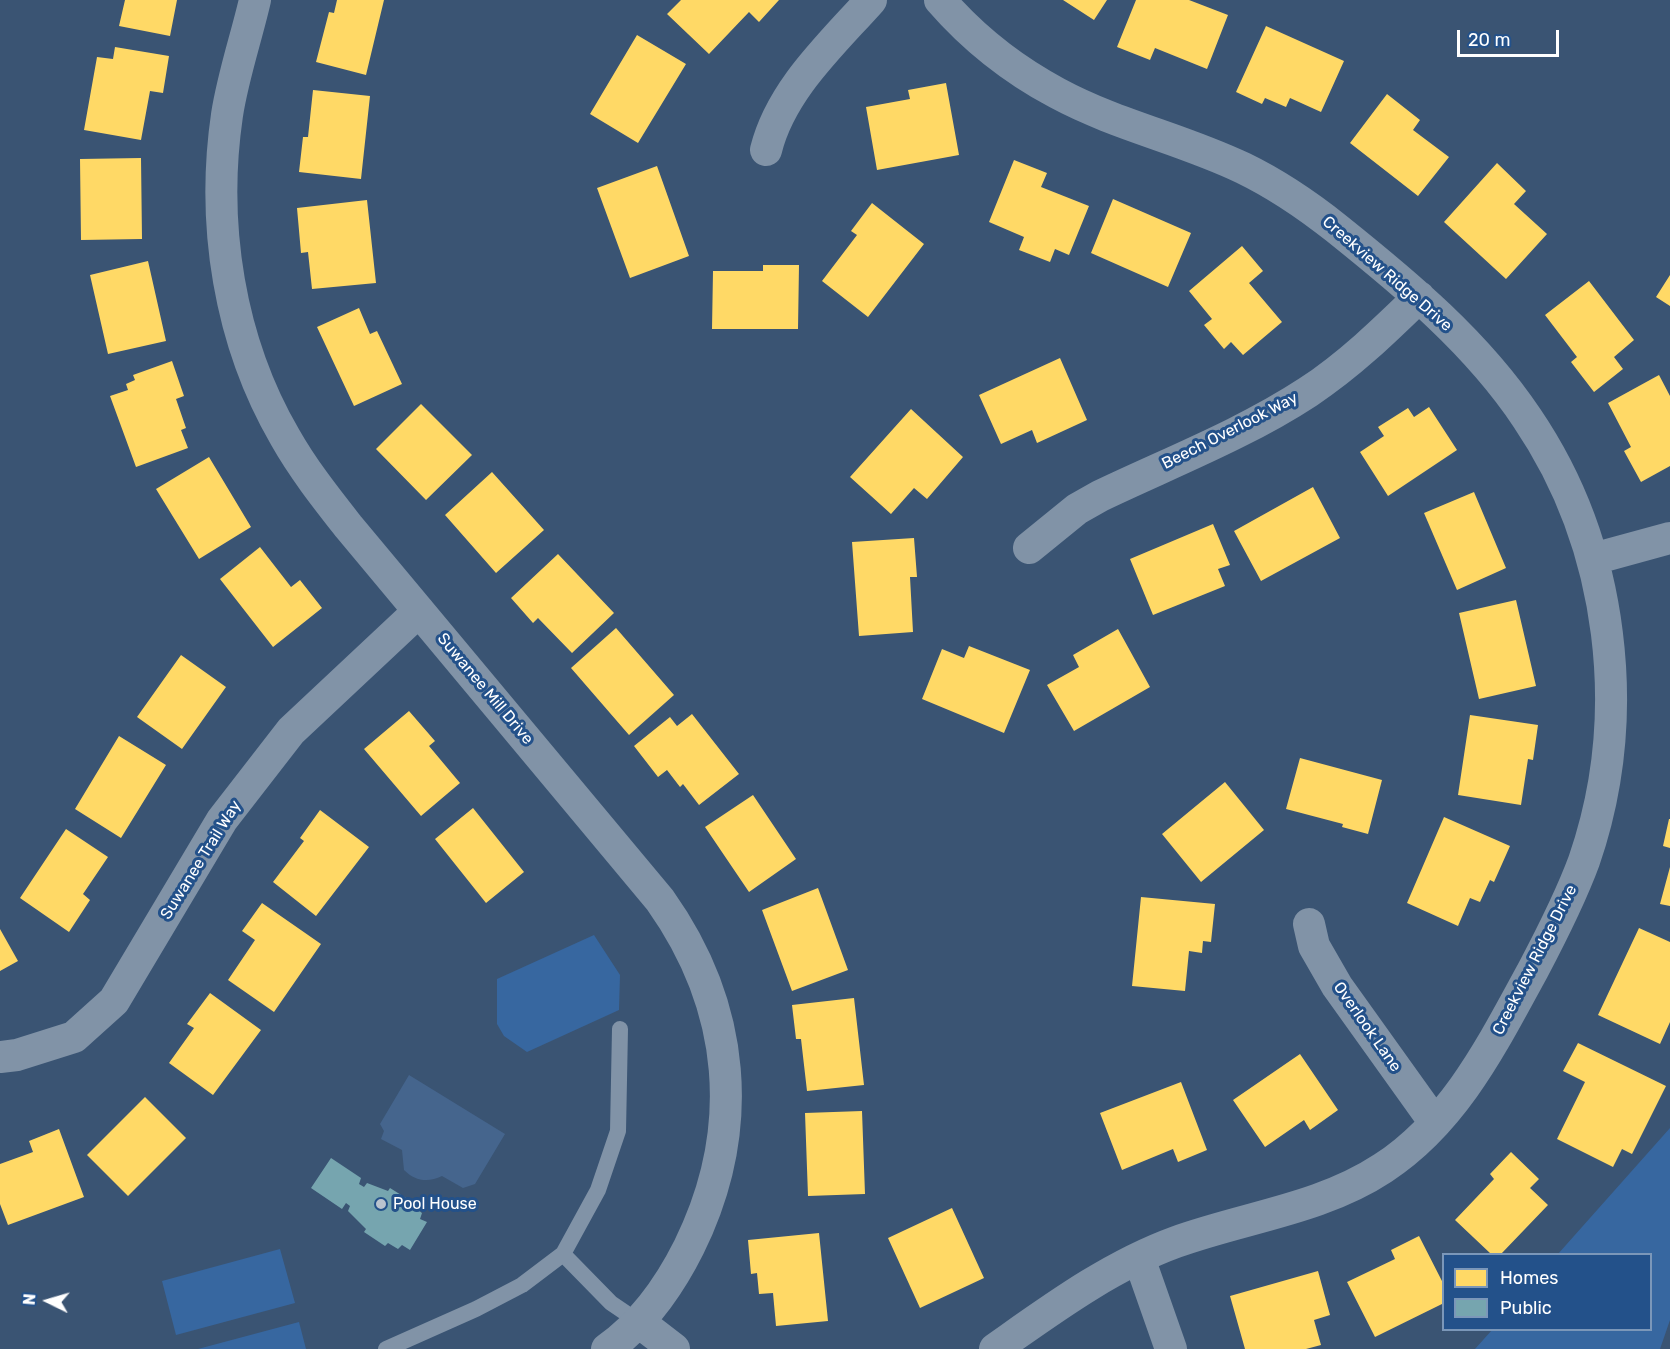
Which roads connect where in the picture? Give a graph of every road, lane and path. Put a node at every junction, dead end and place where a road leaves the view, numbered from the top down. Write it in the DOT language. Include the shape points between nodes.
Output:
graph roads {
  1 [pos="255,0"];
  2 [pos="870,0"];
  3 [pos="940,0"];
  4 [pos="766,150"];
  5 [pos="1419,297"];
  6 [pos="1670,538"];
  7 [pos="1029,548"];
  8 [pos="1593,559"];
  9 [pos="419,611"];
  10 [pos="1309,924"];
  11 [pos="620,1029"];
  12 [pos="0,1058"];
  13 [pos="1435,1123"];
  14 [pos="563,1254"];
  15 [pos="1139,1258"];
  16 [pos="639,1322"];
  17 [pos="386,1349"];
  18 [pos="608,1349"];
  19 [pos="674,1349"];
  20 [pos="995,1349"];
  21 [pos="1171,1349"];
  1 -- 9 [label="street, Suwanee Mill Drive" via="235,74 222,158 223,231 234,307 254,370 285,436 337,512"];
  2 -- 4 [label="street" via="795,88 778,115"];
  3 -- 5 [label="street, Creekview Ridge Drive" via="962,25 1005,61 1053,92 1216,156 1267,181 1332,225"];
  5 -- 7 [label="street, Beech Overlook Way" via="1363,350 1309,391 1100,496 1077,509"];
  5 -- 8 [label="street, Creekview Ridge Drive" via="1470,347 1527,417 1566,489"];
  6 -- 8 [label="street"];
  8 -- 13 [label="street, Creekview Ridge Drive" via="1606,621 1610,680 1608,751 1595,822 1556,927 1480,1064"];
  9 -- 12 [label="street, Suwanee Trail Way" via="291,731 222,820 114,1001 74,1037"];
  9 -- 16 [label="street, Suwanee Mill Drive" via="660,900 693,952 715,1009 725,1075 724,1140 718,1168 687,1251 658,1300"];
  10 -- 13 [label="street, Overlook Lane" via="1314,946 1337,986"];
  11 -- 14 [label="lane" via="618,1131 598,1190"];
  13 -- 15 [label="street, Creekview Ridge Drive" via="1383,1168 1337,1192 1205,1232"];
  14 -- 16 [label="lane" via="611,1303"];
  14 -- 17 [label="lane" via="522,1285"];
  15 -- 20 [label="street, Creekview Ridge Drive" via="1076,1293"];
  15 -- 21 [label="street"];
  16 -- 18 [label="street, Suwanee Mill Drive"];
  16 -- 19 [label="street"];
}
